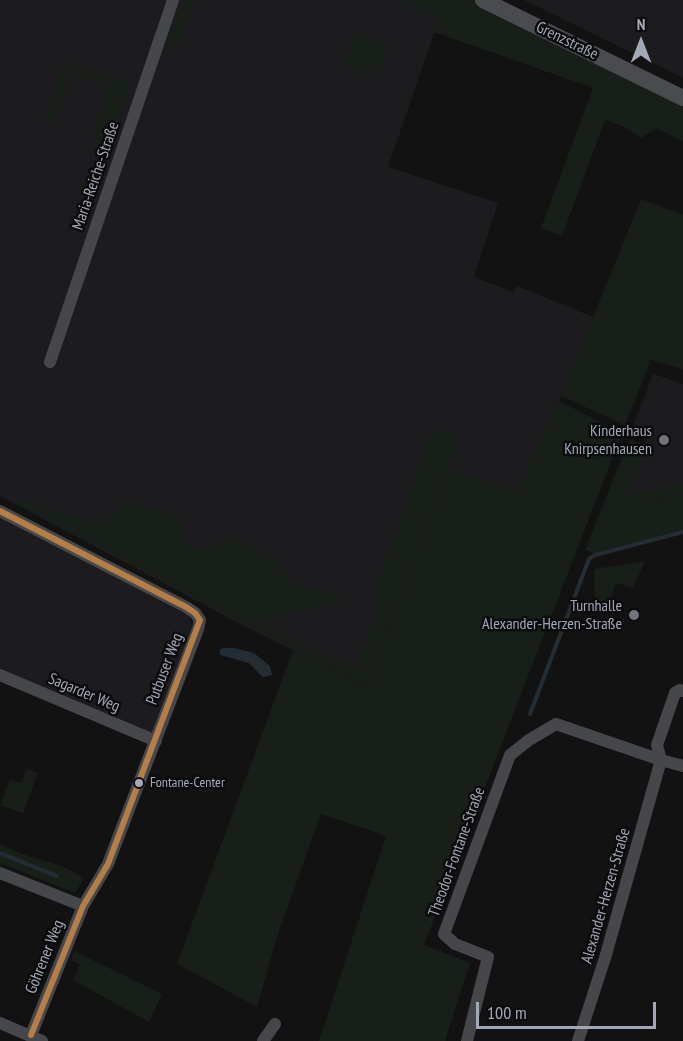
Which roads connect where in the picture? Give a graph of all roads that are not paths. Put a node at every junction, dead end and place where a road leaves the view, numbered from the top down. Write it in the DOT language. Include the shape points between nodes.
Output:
graph roads {
  1 [pos="173,0"];
  2 [pos="483,0"];
  3 [pos="683,98"];
  4 [pos="50,362"];
  5 [pos="0,511"];
  6 [pos="0,675"];
  7 [pos="683,691"];
  8 [pos="156,741"];
  9 [pos="661,760"];
  10 [pos="683,766"];
  11 [pos="0,873"];
  12 [pos="83,906"];
  13 [pos="0,1023"];
  14 [pos="275,1024"];
  15 [pos="37,1038"];
  16 [pos="263,1041"];
  17 [pos="467,1041"];
  18 [pos="578,1041"];
  1 -- 4 [label="street, Maria-Reiche-Straße"];
  2 -- 3 [label="main road, Grenzstraße"];
  5 -- 8 [label="street, Putbuser Weg" via="195,613 200,620"];
  6 -- 8 [label="street, Sagarder Weg"];
  7 -- 9 [label="street, Alexander-Herzen-Straße" via="675,693 657,745"];
  8 -- 12 [label="street, Putbuser Weg" via="108,864"];
  9 -- 10 [label="street"];
  9 -- 17 [label="street, Theodor-Fontane-Straße" via="556,724 510,755 444,934 454,944 488,957"];
  9 -- 18 [label="street, Alexander-Herzen-Straße"];
  11 -- 12 [label="street, Göhrener Weg"];
  12 -- 15 [label="street, Göhrener Weg"];
  13 -- 15 [label="street"];
  14 -- 16 [label="street"];
}
